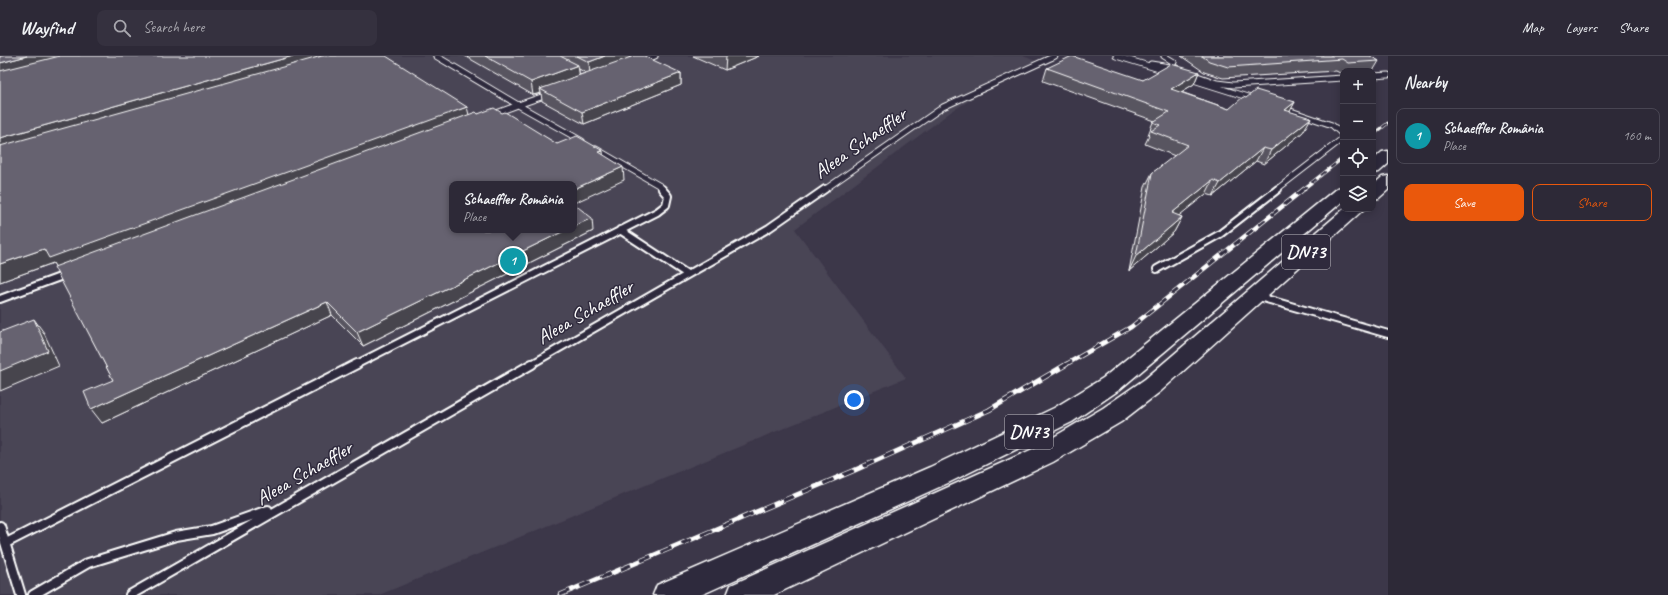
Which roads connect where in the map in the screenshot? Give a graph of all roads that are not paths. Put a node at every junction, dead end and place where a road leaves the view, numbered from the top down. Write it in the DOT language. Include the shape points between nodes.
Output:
graph roads {
  1 [pos="436,56"];
  2 [pos="655,56"];
  3 [pos="1055,56"];
  4 [pos="1116,56"];
  5 [pos="1164,56"];
  6 [pos="634,64"];
  7 [pos="1141,64"];
  8 [pos="1171,67"];
  9 [pos="1388,75"];
  10 [pos="1376,76"];
  11 [pos="1340,78"];
  12 [pos="554,92"];
  13 [pos="1260,101"];
  14 [pos="518,105"];
  15 [pos="1275,106"];
  16 [pos="482,118"];
  17 [pos="1388,156"];
  18 [pos="1376,166"];
  19 [pos="1388,181"];
  20 [pos="1376,191"];
  21 [pos="1340,194"];
  22 [pos="1352,212"];
  23 [pos="620,230"];
  24 [pos="1157,269"];
  25 [pos="75,271"];
  26 [pos="687,274"];
  27 [pos="1256,296"];
  28 [pos="0,299"];
  29 [pos="1388,334"];
  30 [pos="291,501"];
  31 [pos="0,526"];
  32 [pos="6,543"];
  33 [pos="21,595"];
  34 [pos="33,595"];
  35 [pos="130,595"];
  36 [pos="668,595"];
  37 [pos="742,595"];
  1 -- 14 [label="lane"];
  2 -- 6 [label="lane"];
  3 -- 26 [label="lane, Aleea Schaeffler" via="943,107 769,228"];
  4 -- 7 [label="lane"];
  5 -- 8 [label="lane" via="1174,62"];
  7 -- 8 [label="lane"];
  7 -- 13 [label="lane"];
  8 -- 11 [label="lane" via="1233,86"];
  9 -- 10 [label="lane"];
  12 -- 14 [label="lane"];
  14 -- 16 [label="lane"];
  14 -- 23 [label="lane" via="660,186 668,196 666,205 657,212"];
  15 -- 24 [label="lane" via="1332,125 1342,134 1342,139 1220,234"];
  17 -- 18 [label="highway"];
  19 -- 20 [label="highway"];
  21 -- 36 [label="highway, DN73" via="1111,384 1063,415 939,475"];
  22 -- 27 [label="highway, DN73"];
  23 -- 26 [label="lane"];
  23 -- 32 [label="lane"];
  25 -- 28 [label="lane"];
  26 -- 30 [label="lane, Aleea Schaeffler"];
  27 -- 29 [label="lane"];
  27 -- 37 [label="highway, DN73" via="1147,389 1112,415 1044,455"];
  30 -- 34 [label="lane" via="212,530 176,536 88,563"];
  30 -- 35 [label="lane, Aleea Schaeffler"];
  31 -- 32 [label="lane"];
  32 -- 33 [label="lane"];
}
